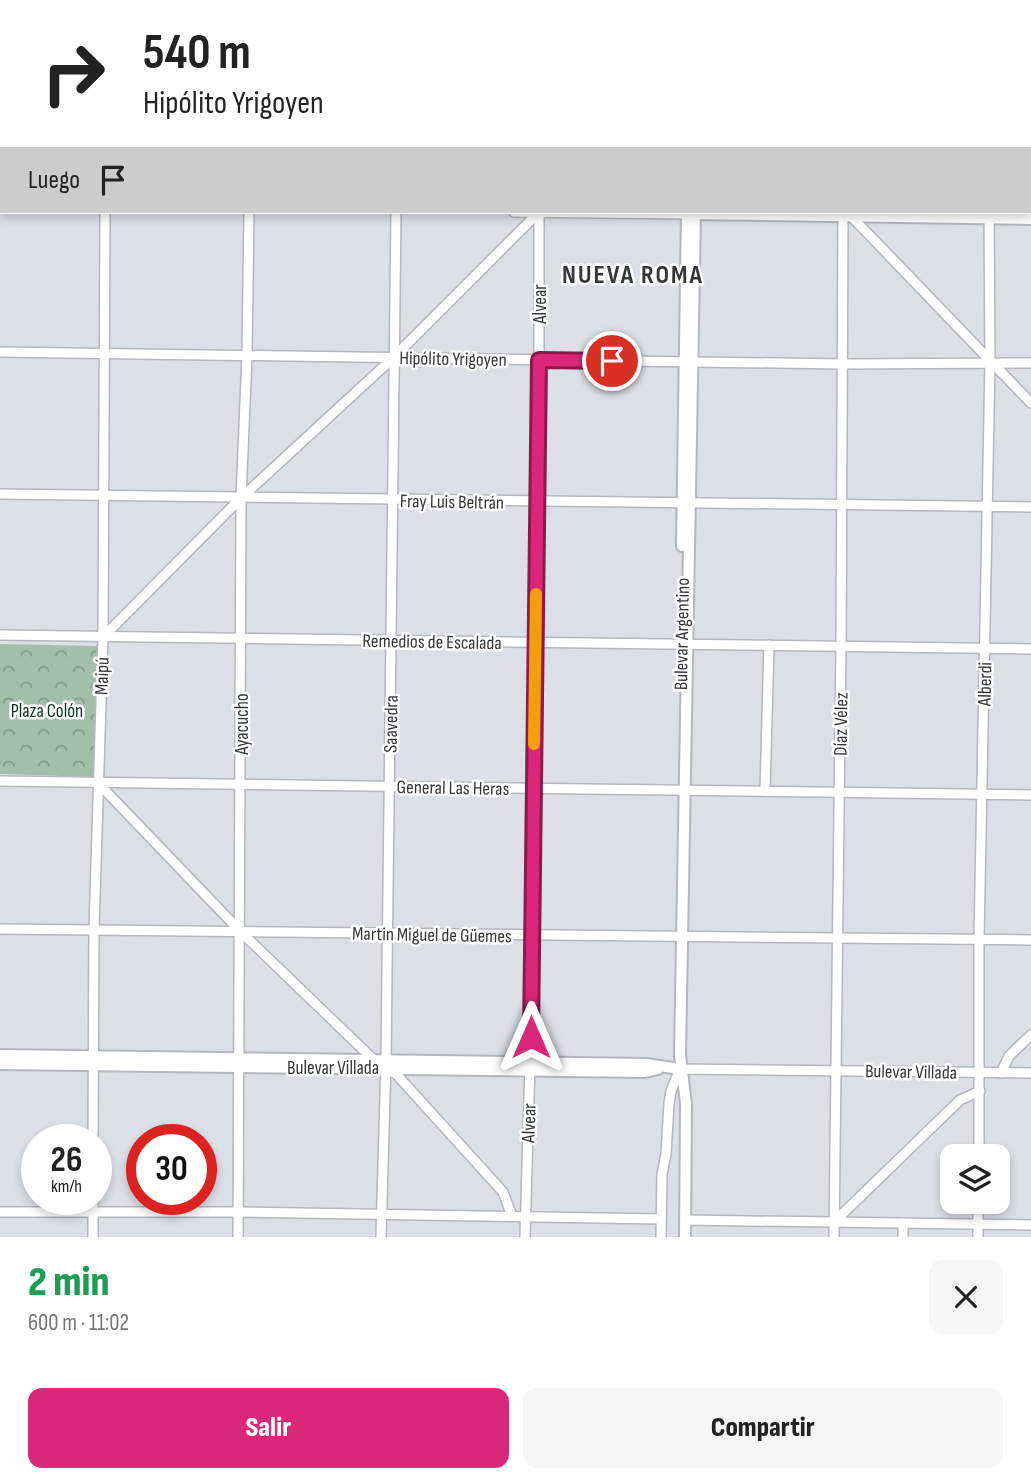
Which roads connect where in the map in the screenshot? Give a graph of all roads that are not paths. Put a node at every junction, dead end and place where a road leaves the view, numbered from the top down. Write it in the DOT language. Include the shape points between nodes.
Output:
graph roads {
  1 [pos="105,214"];
  2 [pos="249,214"];
  3 [pos="396,214"];
  4 [pos="537,214"];
  5 [pos="539,214"];
  6 [pos="691,214"];
  7 [pos="812,214"];
  8 [pos="845,215"];
  9 [pos="989,215"];
  10 [pos="1031,219"];
  11 [pos="0,352"];
  12 [pos="105,353"];
  13 [pos="247,355"];
  14 [pos="394,357"];
  15 [pos="539,360"];
  16 [pos="990,361"];
  17 [pos="689,362"];
  18 [pos="1031,363"];
  19 [pos="842,364"];
  20 [pos="1031,403"];
  21 [pos="0,495"];
  22 [pos="104,495"];
  23 [pos="241,498"];
  24 [pos="393,500"];
  25 [pos="536,502"];
  26 [pos="687,503"];
  27 [pos="842,504"];
  28 [pos="986,506"];
  29 [pos="1031,507"];
  30 [pos="0,635"];
  31 [pos="103,637"];
  32 [pos="242,638"];
  33 [pos="391,640"];
  34 [pos="535,642"];
  35 [pos="685,644"];
  36 [pos="769,645"];
  37 [pos="841,646"];
  38 [pos="984,648"];
  39 [pos="1031,649"];
  40 [pos="0,781"];
  41 [pos="98,783"];
  42 [pos="242,784"];
  43 [pos="389,786"];
  44 [pos="534,788"];
  45 [pos="682,790"];
  46 [pos="765,791"];
  47 [pos="838,792"];
  48 [pos="982,794"];
  49 [pos="1031,795"];
  50 [pos="0,929"];
  51 [pos="94,930"];
  52 [pos="241,932"];
  53 [pos="387,933"];
  54 [pos="531,935"];
  55 [pos="680,937"];
  56 [pos="836,939"];
  57 [pos="979,939"];
  58 [pos="1031,940"];
  59 [pos="1031,1035"];
  60 [pos="0,1055"];
  61 [pos="93,1060"];
  62 [pos="373,1060"];
  63 [pos="0,1063"];
  64 [pos="239,1063"];
  65 [pos="386,1064"];
  66 [pos="530,1066"];
  67 [pos="680,1069"];
  68 [pos="837,1070"];
  69 [pos="980,1073"];
  70 [pos="1001,1073"];
  71 [pos="1031,1073"];
  72 [pos="980,1091"];
  73 [pos="93,1124"];
  74 [pos="979,1144"];
  75 [pos="686,1153"];
  76 [pos="666,1154"];
  77 [pos="112,1211"];
  78 [pos="0,1212"];
  79 [pos="21,1212"];
  80 [pos="239,1212"];
  81 [pos="381,1214"];
  82 [pos="978,1214"];
  83 [pos="93,1215"];
  84 [pos="512,1216"];
  85 [pos="525,1217"];
  86 [pos="661,1219"];
  87 [pos="685,1220"];
  88 [pos="834,1222"];
  89 [pos="903,1223"];
  90 [pos="978,1225"];
  91 [pos="1031,1225"];
  92 [pos="93,1237"];
  93 [pos="238,1237"];
  94 [pos="381,1237"];
  95 [pos="525,1237"];
  96 [pos="661,1237"];
  97 [pos="685,1237"];
  98 [pos="834,1237"];
  99 [pos="902,1237"];
  100 [pos="978,1237"];
  1 -- 12 [label="street, Maipú"];
  2 -- 13 [label="street, Ayacucho"];
  3 -- 14 [label="street, Saavedra"];
  4 -- 14 [label="street"];
  5 -- 15 [label="street, Alvear"];
  6 -- 17 [label="main road, Bulevar Argentino"];
  7 -- 8 [label="main road"];
  8 -- 9 [label="main road"];
  8 -- 16 [label="street"];
  8 -- 19 [label="street, Díaz Vélez"];
  9 -- 10 [label="main road"];
  9 -- 16 [label="street, Alberdi"];
  11 -- 12 [label="street, Hipólito Yrigoyen"];
  12 -- 13 [label="street, Hipólito Yrigoyen"];
  12 -- 22 [label="street, Maipú"];
  13 -- 14 [label="street, Hipólito Yrigoyen"];
  13 -- 23 [label="street, Ayacucho"];
  14 -- 15 [label="street, Hipólito Yrigoyen"];
  14 -- 23 [label="street"];
  14 -- 24 [label="street, Saavedra"];
  15 -- 17 [label="street, Hipólito Yrigoyen"];
  15 -- 25 [label="street, Alvear"];
  16 -- 18 [label="street, Hipólito Yrigoyen"];
  16 -- 19 [label="street, Hipólito Yrigoyen"];
  16 -- 20 [label="street"];
  16 -- 28 [label="street, Alberdi"];
  17 -- 19 [label="street, Hipólito Yrigoyen"];
  17 -- 26 [label="main road, Bulevar Argentino"];
  19 -- 27 [label="street, Díaz Vélez"];
  21 -- 22 [label="street, Fray Luis Beltrán"];
  22 -- 23 [label="street, Fray Luis Beltrán"];
  22 -- 31 [label="street, Maipú"];
  23 -- 24 [label="street, Fray Luis Beltrán"];
  23 -- 31 [label="street"];
  23 -- 32 [label="street, Ayacucho"];
  24 -- 25 [label="street, Fray Luis Beltrán"];
  24 -- 33 [label="street, Saavedra"];
  25 -- 26 [label="street, Fray Luis Beltrán"];
  25 -- 34 [label="street, Alvear"];
  26 -- 27 [label="street, Fray Luis Beltrán"];
  26 -- 35 [label="main road, Bulevar Argentino"];
  27 -- 28 [label="street, Fray Luis Beltrán"];
  27 -- 37 [label="street, Díaz Vélez"];
  28 -- 29 [label="street, Fray Luis Beltrán"];
  28 -- 38 [label="street, Alberdi"];
  30 -- 31 [label="street, Remedios de Escalada"];
  31 -- 32 [label="street, Remedios de Escalada"];
  31 -- 41 [label="street, Maipú"];
  32 -- 33 [label="street, Remedios de Escalada"];
  32 -- 42 [label="street, Ayacucho"];
  33 -- 34 [label="street, Remedios de Escalada"];
  33 -- 43 [label="street, Saavedra"];
  34 -- 35 [label="street, Remedios de Escalada"];
  34 -- 44 [label="street, Alvear"];
  35 -- 36 [label="street, Remedios de Escalada"];
  35 -- 45 [label="main road, Bulevar Argentino"];
  36 -- 37 [label="street, Remedios de Escalada"];
  36 -- 46 [label="street"];
  37 -- 38 [label="street, Remedios de Escalada"];
  37 -- 47 [label="street, Díaz Vélez"];
  38 -- 39 [label="street, Remedios de Escalada"];
  38 -- 48 [label="street, Alberdi"];
  40 -- 41 [label="street, General Las Heras"];
  41 -- 42 [label="street, General Las Heras"];
  41 -- 51 [label="street, Maipú"];
  41 -- 52 [label="street"];
  42 -- 43 [label="street, General Las Heras"];
  42 -- 52 [label="street, Ayacucho"];
  43 -- 44 [label="street, General Las Heras"];
  43 -- 53 [label="street, Saavedra"];
  44 -- 45 [label="street, General Las Heras"];
  44 -- 54 [label="street, Alvear"];
  45 -- 46 [label="street, General Las Heras"];
  45 -- 55 [label="main road, Bulevar Argentino"];
  46 -- 47 [label="street, General Las Heras"];
  47 -- 48 [label="street, General Las Heras"];
  47 -- 56 [label="street, Díaz Vélez"];
  48 -- 49 [label="street, General Las Heras"];
  48 -- 57 [label="street, Alberdi"];
  50 -- 51 [label="street, Martin Miguel de Güemes"];
  51 -- 52 [label="street, Martin Miguel de Güemes"];
  51 -- 61 [label="street, Maipú"];
  52 -- 53 [label="street, Martin Miguel de Güemes"];
  52 -- 62 [label="street"];
  52 -- 64 [label="street, Ayacucho"];
  53 -- 54 [label="street, Martin Miguel de Güemes"];
  53 -- 65 [label="street, Saavedra"];
  54 -- 55 [label="street, Martin Miguel de Güemes"];
  54 -- 66 [label="street, Alvear"];
  55 -- 56 [label="street, Martin Miguel de Güemes"];
  55 -- 67 [label="main road, Bulevar Argentino"];
  56 -- 57 [label="street, Martin Miguel de Güemes"];
  56 -- 68 [label="street, Díaz Vélez"];
  57 -- 58 [label="street, Martin Miguel de Güemes"];
  57 -- 69 [label="street, Alberdi"];
  59 -- 70 [label="street" via="1009,1056"];
  60 -- 61 [label="main road, Bulevar Villada"];
  61 -- 63 [label="main road, Bulevar Villada"];
  61 -- 64 [label="main road, Bulevar Villada"];
  61 -- 73 [label="street, Maipú"];
  62 -- 64 [label="main road, Bulevar Villada"];
  62 -- 65 [label="main road, Bulevar Villada"];
  64 -- 65 [label="main road, Bulevar Villada"];
  64 -- 80 [label="street, Ayacucho"];
  65 -- 66 [label="main road, Bulevar Villada"];
  65 -- 81 [label="street, Saavedra"];
  65 -- 84 [label="street" via="503,1192"];
  66 -- 67 [label="main road, Bulevar Villada" via="645,1072"];
  66 -- 85 [label="street, Alvear"];
  67 -- 68 [label="street, Bulevar Villada"];
  67 -- 75 [label="main road, Bulevar Argentino"];
  67 -- 76 [label="street" via="671,1091"];
  68 -- 69 [label="street, Bulevar Villada"];
  68 -- 88 [label="street, Díaz Vélez"];
  69 -- 70 [label="street, Bulevar Villada"];
  69 -- 72 [label="street, Alberdi"];
  70 -- 71 [label="street, Bulevar Villada"];
  72 -- 74 [label="street, Alberdi"];
  72 -- 88 [label="street" via="960,1100"];
  75 -- 76 [label="street"];
  75 -- 87 [label="main road, Bulevar Argentino"];
  76 -- 86 [label="street"];
  77 -- 80 [label="street"];
  78 -- 79 [label="street"];
  80 -- 81 [label="street"];
  80 -- 93 [label="street, Ayacucho"];
  81 -- 84 [label="street"];
  81 -- 94 [label="street, Saavedra"];
  82 -- 90 [label="street"];
  83 -- 92 [label="street"];
  84 -- 85 [label="street"];
  85 -- 86 [label="street"];
  85 -- 95 [label="street, Alvear"];
  86 -- 96 [label="street"];
  87 -- 88 [label="street"];
  87 -- 97 [label="main road, Bulevar Argentino"];
  88 -- 89 [label="street"];
  88 -- 98 [label="street, Díaz Vélez"];
  89 -- 90 [label="street"];
  89 -- 99 [label="street"];
  90 -- 91 [label="street"];
  90 -- 100 [label="street"];
}
